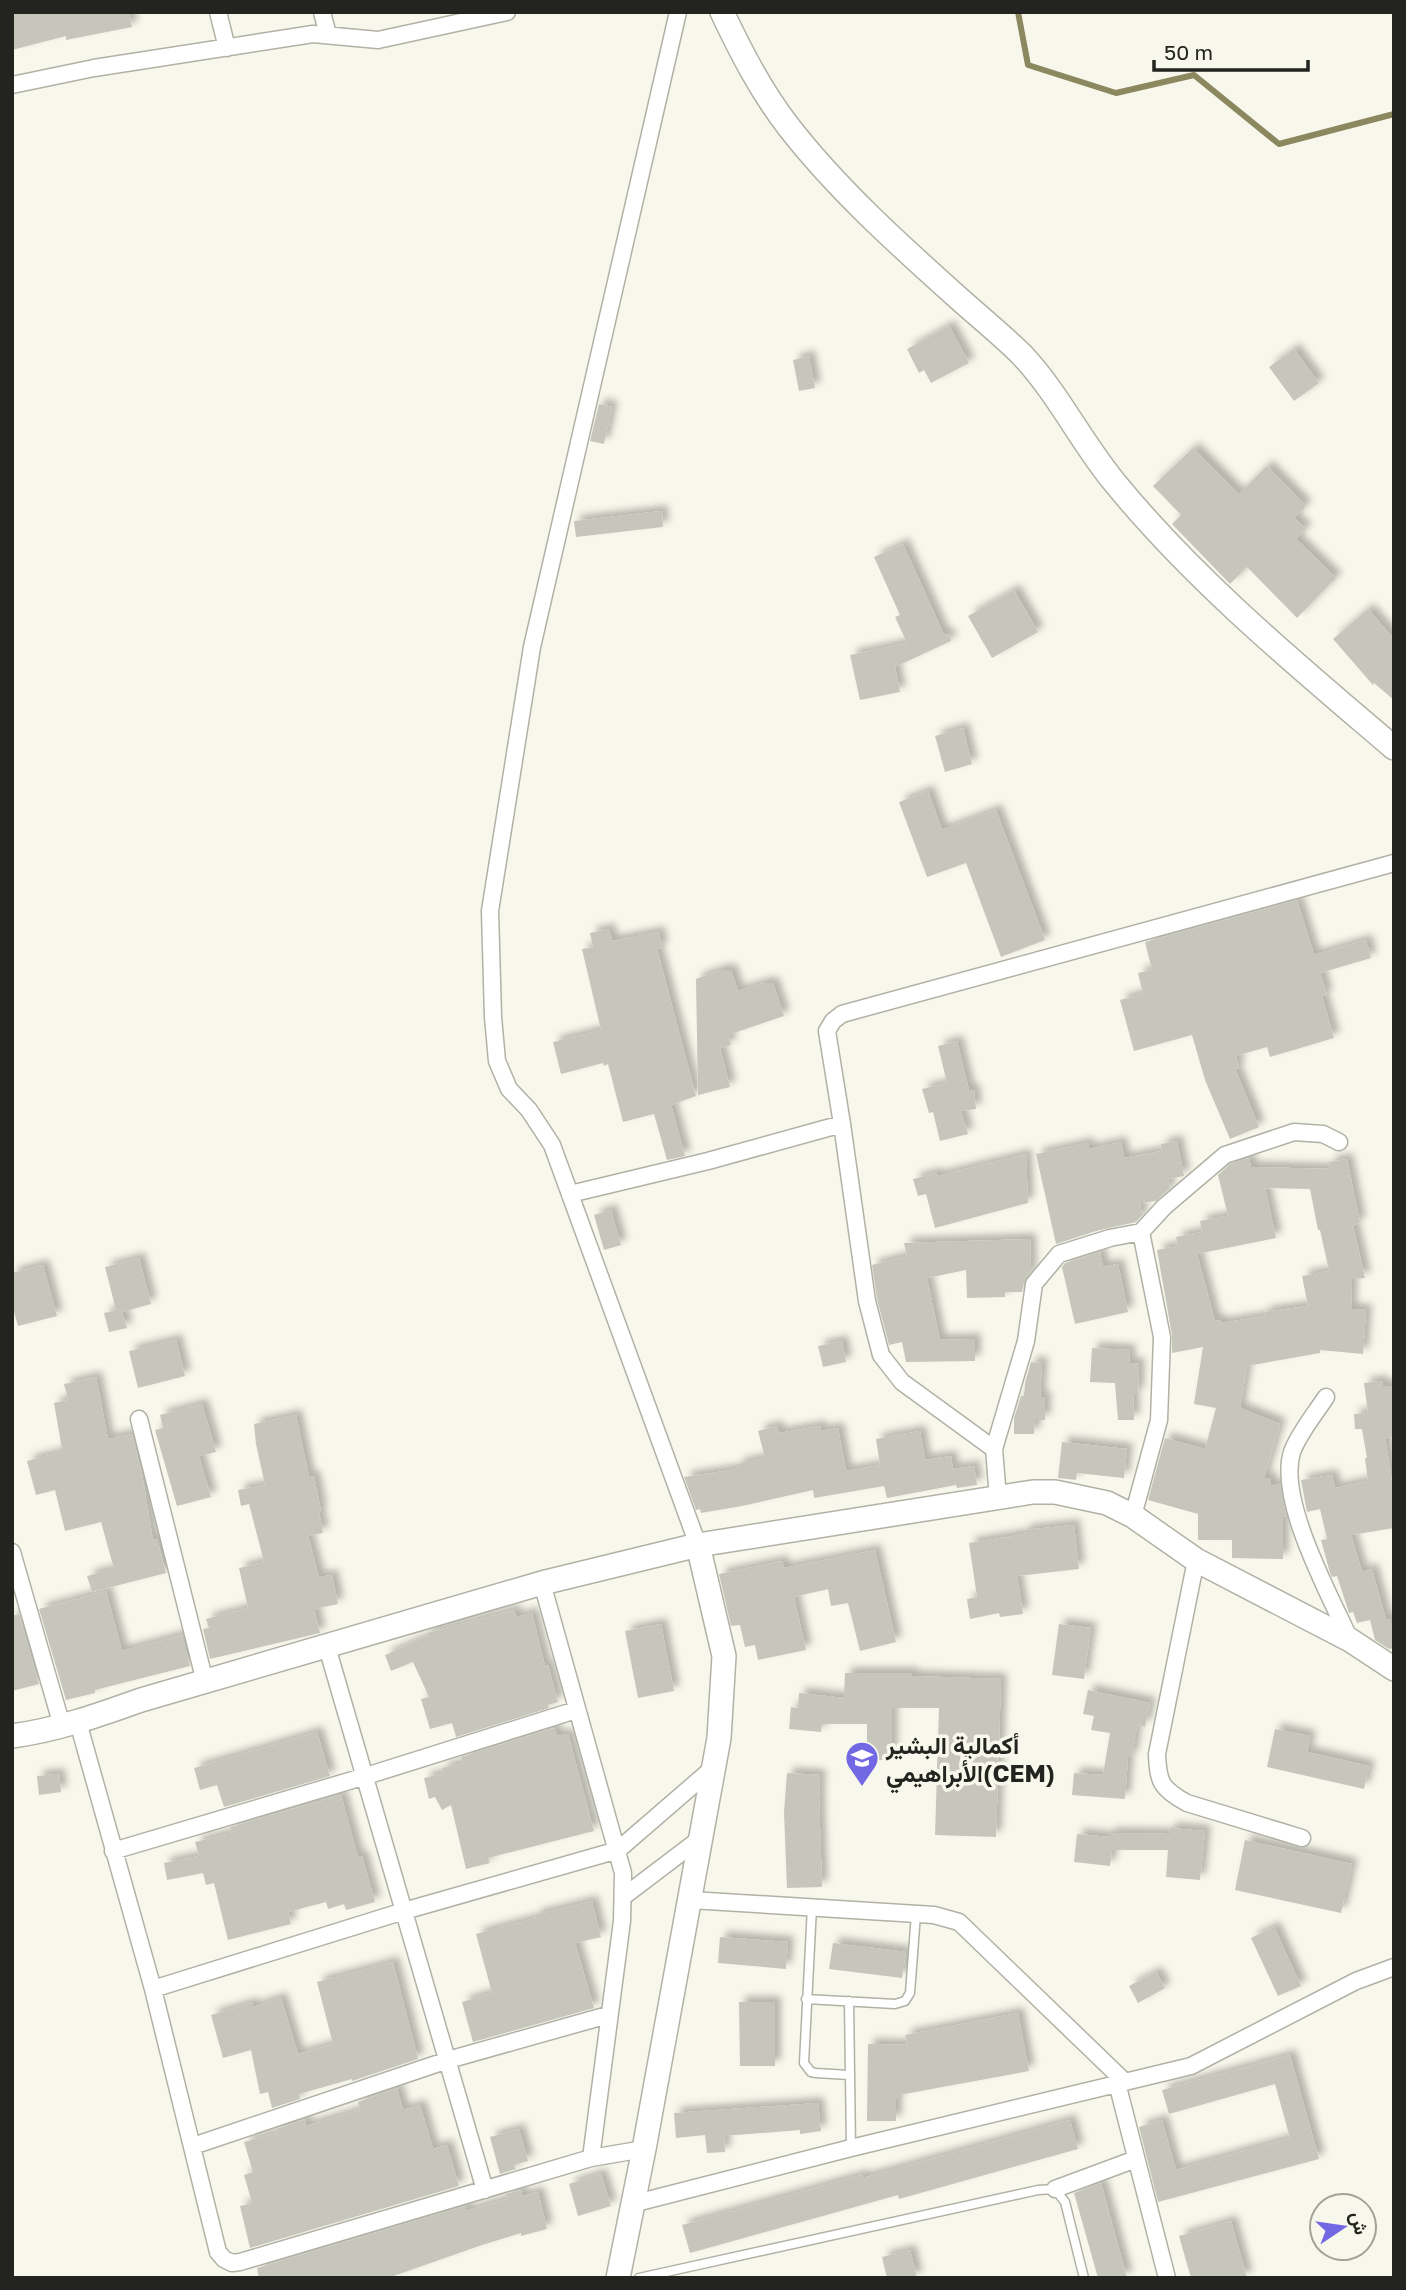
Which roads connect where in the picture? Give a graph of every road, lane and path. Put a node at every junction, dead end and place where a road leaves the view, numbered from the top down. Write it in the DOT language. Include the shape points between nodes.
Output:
graph roads {
  1 [pos="218,12"];
  2 [pos="322,12"];
  3 [pos="507,12"];
  4 [pos="678,12"];
  5 [pos="722,12"];
  6 [pos="328,35"];
  7 [pos="227,48"];
  8 [pos="12,85"];
  9 [pos="1394,748"];
  10 [pos="1394,863"];
  11 [pos="842,1124"];
  12 [pos="1339,1142"];
  13 [pos="570,1194"];
  14 [pos="1141,1232"];
  15 [pos="1326,1397"];
  16 [pos="139,1419"];
  17 [pos="994,1449"];
  18 [pos="998,1497"];
  19 [pos="1133,1516"];
  20 [pos="698,1545"];
  21 [pos="12,1552"];
  22 [pos="1196,1560"];
  23 [pos="542,1583"];
  24 [pos="1350,1640"];
  25 [pos="327,1647"];
  26 [pos="1394,1669"];
  27 [pos="205,1682"];
  28 [pos="576,1710"];
  29 [pos="70,1724"];
  30 [pos="12,1736"];
  31 [pos="714,1767"];
  32 [pos="366,1776"];
  33 [pos="702,1837"];
  34 [pos="1302,1838"];
  35 [pos="618,1850"];
  36 [pos="113,1851"];
  37 [pos="623,1898"];
  38 [pos="691,1900"];
  39 [pos="811,1907"];
  40 [pos="404,1911"];
  41 [pos="916,1914"];
  42 [pos="1394,1967"];
  43 [pos="153,1989"];
  44 [pos="806,1998"];
  45 [pos="849,2001"];
  46 [pos="608,2015"];
  47 [pos="448,2060"];
  48 [pos="849,2075"];
  49 [pos="1120,2082"];
  50 [pos="193,2146"];
  51 [pos="851,2148"];
  52 [pos="644,2150"];
  53 [pos="591,2158"];
  54 [pos="1136,2159"];
  55 [pos="1055,2189"];
  56 [pos="485,2190"];
  57 [pos="632,2204"];
  58 [pos="618,2278"];
  59 [pos="639,2278"];
  60 [pos="1084,2278"];
  61 [pos="1167,2278"];
  1 -- 7 [label="street"];
  2 -- 6 [label="street"];
  3 -- 6 [label="street" via="378,40"];
  4 -- 13 [label="street" via="532,647 490,911 497,1061 509,1089 552,1145"];
  5 -- 9 [label="street" via="747,65 789,127 846,192 1036,370 1115,483 1188,562"];
  6 -- 7 [label="street"];
  7 -- 8 [label="street"];
  10 -- 11 [label="street" via="842,1014 827,1031"];
  11 -- 13 [label="street"];
  11 -- 17 [label="street" via="867,1301 881,1355 902,1382"];
  12 -- 14 [label="street" via="1323,1134 1294,1132 1224,1155"];
  13 -- 20 [label="street"];
  14 -- 17 [label="street" via="1059,1254 1034,1284 1026,1341"];
  14 -- 19 [label="street" via="1162,1337 1159,1420"];
  15 -- 24 [label="street" via="1293,1451 1290,1488 1297,1519"];
  16 -- 27 [label="street"];
  17 -- 18 [label="street"];
  18 -- 19 [label="street" via="1055,1492 1107,1503"];
  18 -- 20 [label="street"];
  19 -- 22 [label="street"];
  20 -- 23 [label="street"];
  20 -- 31 [label="street" via="724,1656"];
  21 -- 29 [label="street"];
  22 -- 24 [label="street"];
  22 -- 34 [label="street" via="1157,1754 1158,1778 1173,1796 1187,1803"];
  23 -- 25 [label="street"];
  23 -- 28 [label="street"];
  24 -- 26 [label="street"];
  25 -- 27 [label="street"];
  25 -- 32 [label="street"];
  27 -- 29 [label="street"];
  28 -- 32 [label="street"];
  28 -- 35 [label="street"];
  29 -- 30 [label="street"];
  29 -- 36 [label="street"];
  31 -- 33 [label="street"];
  31 -- 35 [label="street"];
  32 -- 36 [label="street"];
  32 -- 40 [label="street"];
  33 -- 37 [label="street"];
  33 -- 38 [label="street"];
  35 -- 37 [label="street"];
  35 -- 40 [label="street"];
  36 -- 43 [label="street"];
  37 -- 46 [label="street"];
  38 -- 39 [label="street"];
  38 -- 52 [label="street"];
  39 -- 41 [label="street"];
  39 -- 44 [label="lane"];
  40 -- 43 [label="street"];
  40 -- 47 [label="street"];
  41 -- 45 [label="lane" via="908,1998 895,2004"];
  41 -- 49 [label="street" via="959,1922"];
  42 -- 49 [label="street" via="1356,1981 1191,2066"];
  43 -- 50 [label="street"];
  44 -- 45 [label="lane"];
  44 -- 48 [label="lane" via="804,2063 811,2072"];
  45 -- 48 [label="lane"];
  46 -- 47 [label="street"];
  46 -- 53 [label="street"];
  47 -- 50 [label="street"];
  47 -- 56 [label="street"];
  48 -- 51 [label="lane"];
  49 -- 51 [label="street"];
  49 -- 54 [label="street"];
  50 -- 56 [label="street" via="218,2252 232,2263"];
  51 -- 57 [label="street"];
  52 -- 53 [label="street"];
  52 -- 57 [label="street"];
  53 -- 56 [label="street"];
  54 -- 55 [label="street"];
  54 -- 61 [label="street"];
  55 -- 59 [label="lane"];
  55 -- 60 [label="lane" via="1065,2202"];
  57 -- 58 [label="street"];
}
